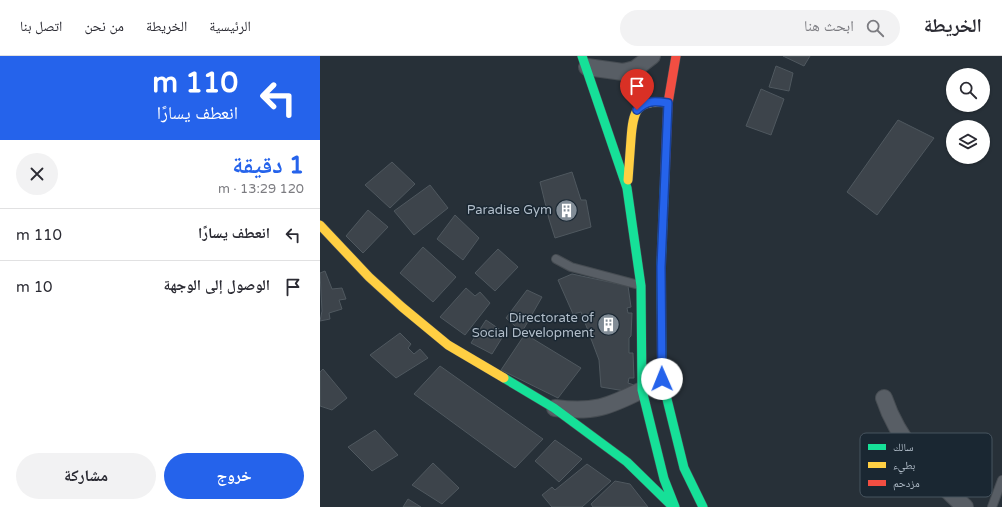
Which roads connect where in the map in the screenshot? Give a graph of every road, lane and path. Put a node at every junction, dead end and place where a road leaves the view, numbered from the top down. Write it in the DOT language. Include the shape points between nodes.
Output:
graph roads {
  1 [pos="652,56"];
  2 [pos="676,56"];
  3 [pos="585,62"];
  4 [pos="668,103"];
  5 [pos="627,188"];
  6 [pos="320,225"];
  7 [pos="556,259"];
  8 [pos="640,286"];
  9 [pos="642,390"];
  10 [pos="884,398"];
  11 [pos="554,408"];
  12 [pos="901,433"];
  13 [pos="1002,480"];
  14 [pos="954,497"];
  15 [pos="674,507"];
  16 [pos="703,507"];
  17 [pos="965,507"];
  18 [pos="992,507"];
  1 -- 3 [label="street" via="635,69 623,72"];
  2 -- 4 [label="main road"];
  3 -- 5 [label="main road"];
  4 -- 5 [label="main road" via="655,101 643,104 633,117"];
  4 -- 16 [label="main road" via="661,267 662,379 684,468"];
  5 -- 8 [label="main road"];
  6 -- 11 [label="main road" via="369,277 448,345"];
  7 -- 8 [label="lane" via="571,267"];
  8 -- 9 [label="main road"];
  9 -- 11 [label="street" via="591,410"];
  9 -- 15 [label="main road" via="664,479"];
  10 -- 12 [label="street"];
  11 -- 15 [label="main road" via="627,462"];
  13 -- 18 [label="lane"];
  14 -- 17 [label="street"];
}
